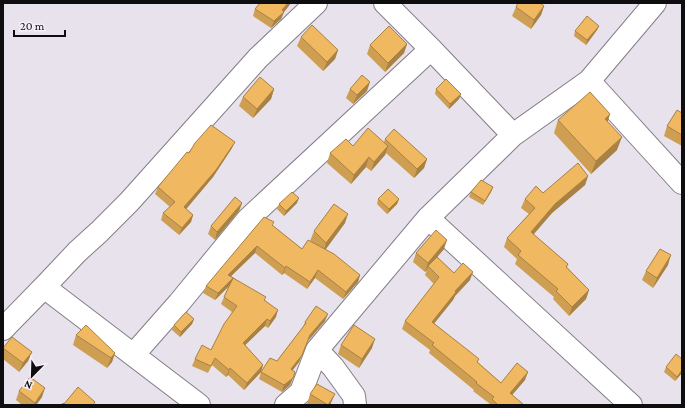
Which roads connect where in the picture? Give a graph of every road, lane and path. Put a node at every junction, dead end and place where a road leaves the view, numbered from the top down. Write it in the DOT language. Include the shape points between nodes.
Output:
graph roads {
  1 [pos="316,3"];
  2 [pos="385,3"];
  3 [pos="655,3"];
  4 [pos="431,49"];
  5 [pos="588,81"];
  6 [pos="513,136"];
  7 [pos="682,183"];
  8 [pos="428,218"];
  9 [pos="44,287"];
  10 [pos="3,329"];
  11 [pos="317,350"];
  12 [pos="134,354"];
  13 [pos="199,405"];
  14 [pos="286,405"];
  15 [pos="355,405"];
  16 [pos="631,405"];
  1 -- 9 [label="street" via="258,58 100,232"];
  2 -- 4 [label="street"];
  3 -- 5 [label="street"];
  4 -- 6 [label="street"];
  4 -- 12 [label="street" via="248,219"];
  5 -- 6 [label="street"];
  5 -- 7 [label="street"];
  6 -- 8 [label="street"];
  8 -- 11 [label="street"];
  8 -- 16 [label="street"];
  9 -- 10 [label="street"];
  9 -- 12 [label="street"];
  11 -- 14 [label="street" via="301,392"];
  11 -- 15 [label="street" via="333,366 354,396"];
  12 -- 13 [label="street"];
}
